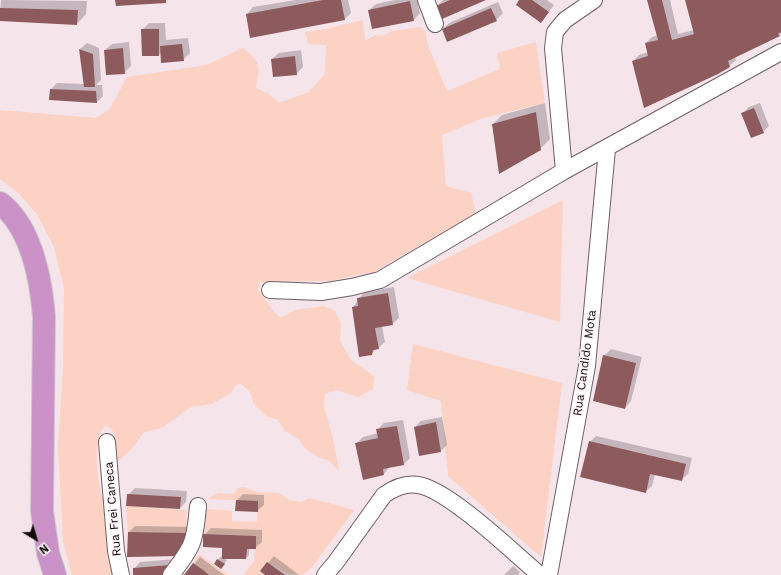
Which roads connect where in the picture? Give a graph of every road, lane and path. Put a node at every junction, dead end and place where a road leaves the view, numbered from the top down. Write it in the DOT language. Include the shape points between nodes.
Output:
graph roads {
  1 [pos="426,0"];
  2 [pos="594,0"];
  3 [pos="435,24"];
  4 [pos="781,52"];
  5 [pos="607,149"];
  6 [pos="564,171"];
  7 [pos="0,203"];
  8 [pos="270,290"];
  9 [pos="107,442"];
  10 [pos="198,506"];
  11 [pos="55,575"];
  12 [pos="121,575"];
  13 [pos="171,575"];
  14 [pos="325,575"];
  15 [pos="540,575"];
  16 [pos="549,575"];
  1 -- 3 [label="street"];
  2 -- 6 [label="street" via="565,20 555,32 554,48"];
  4 -- 5 [label="street"];
  5 -- 6 [label="street"];
  5 -- 16 [label="street, Rua Candido Mota" via="587,366"];
  6 -- 8 [label="street" via="380,280 321,292"];
  7 -- 11 [label="highway" via="22,230 36,262 42,291 42,511 48,552"];
  9 -- 12 [label="street, Rua Frei Caneca" via="116,551"];
  10 -- 13 [label="street" via="194,542"];
  14 -- 15 [label="street" via="384,495 409,485 419,485 447,498"];
}
